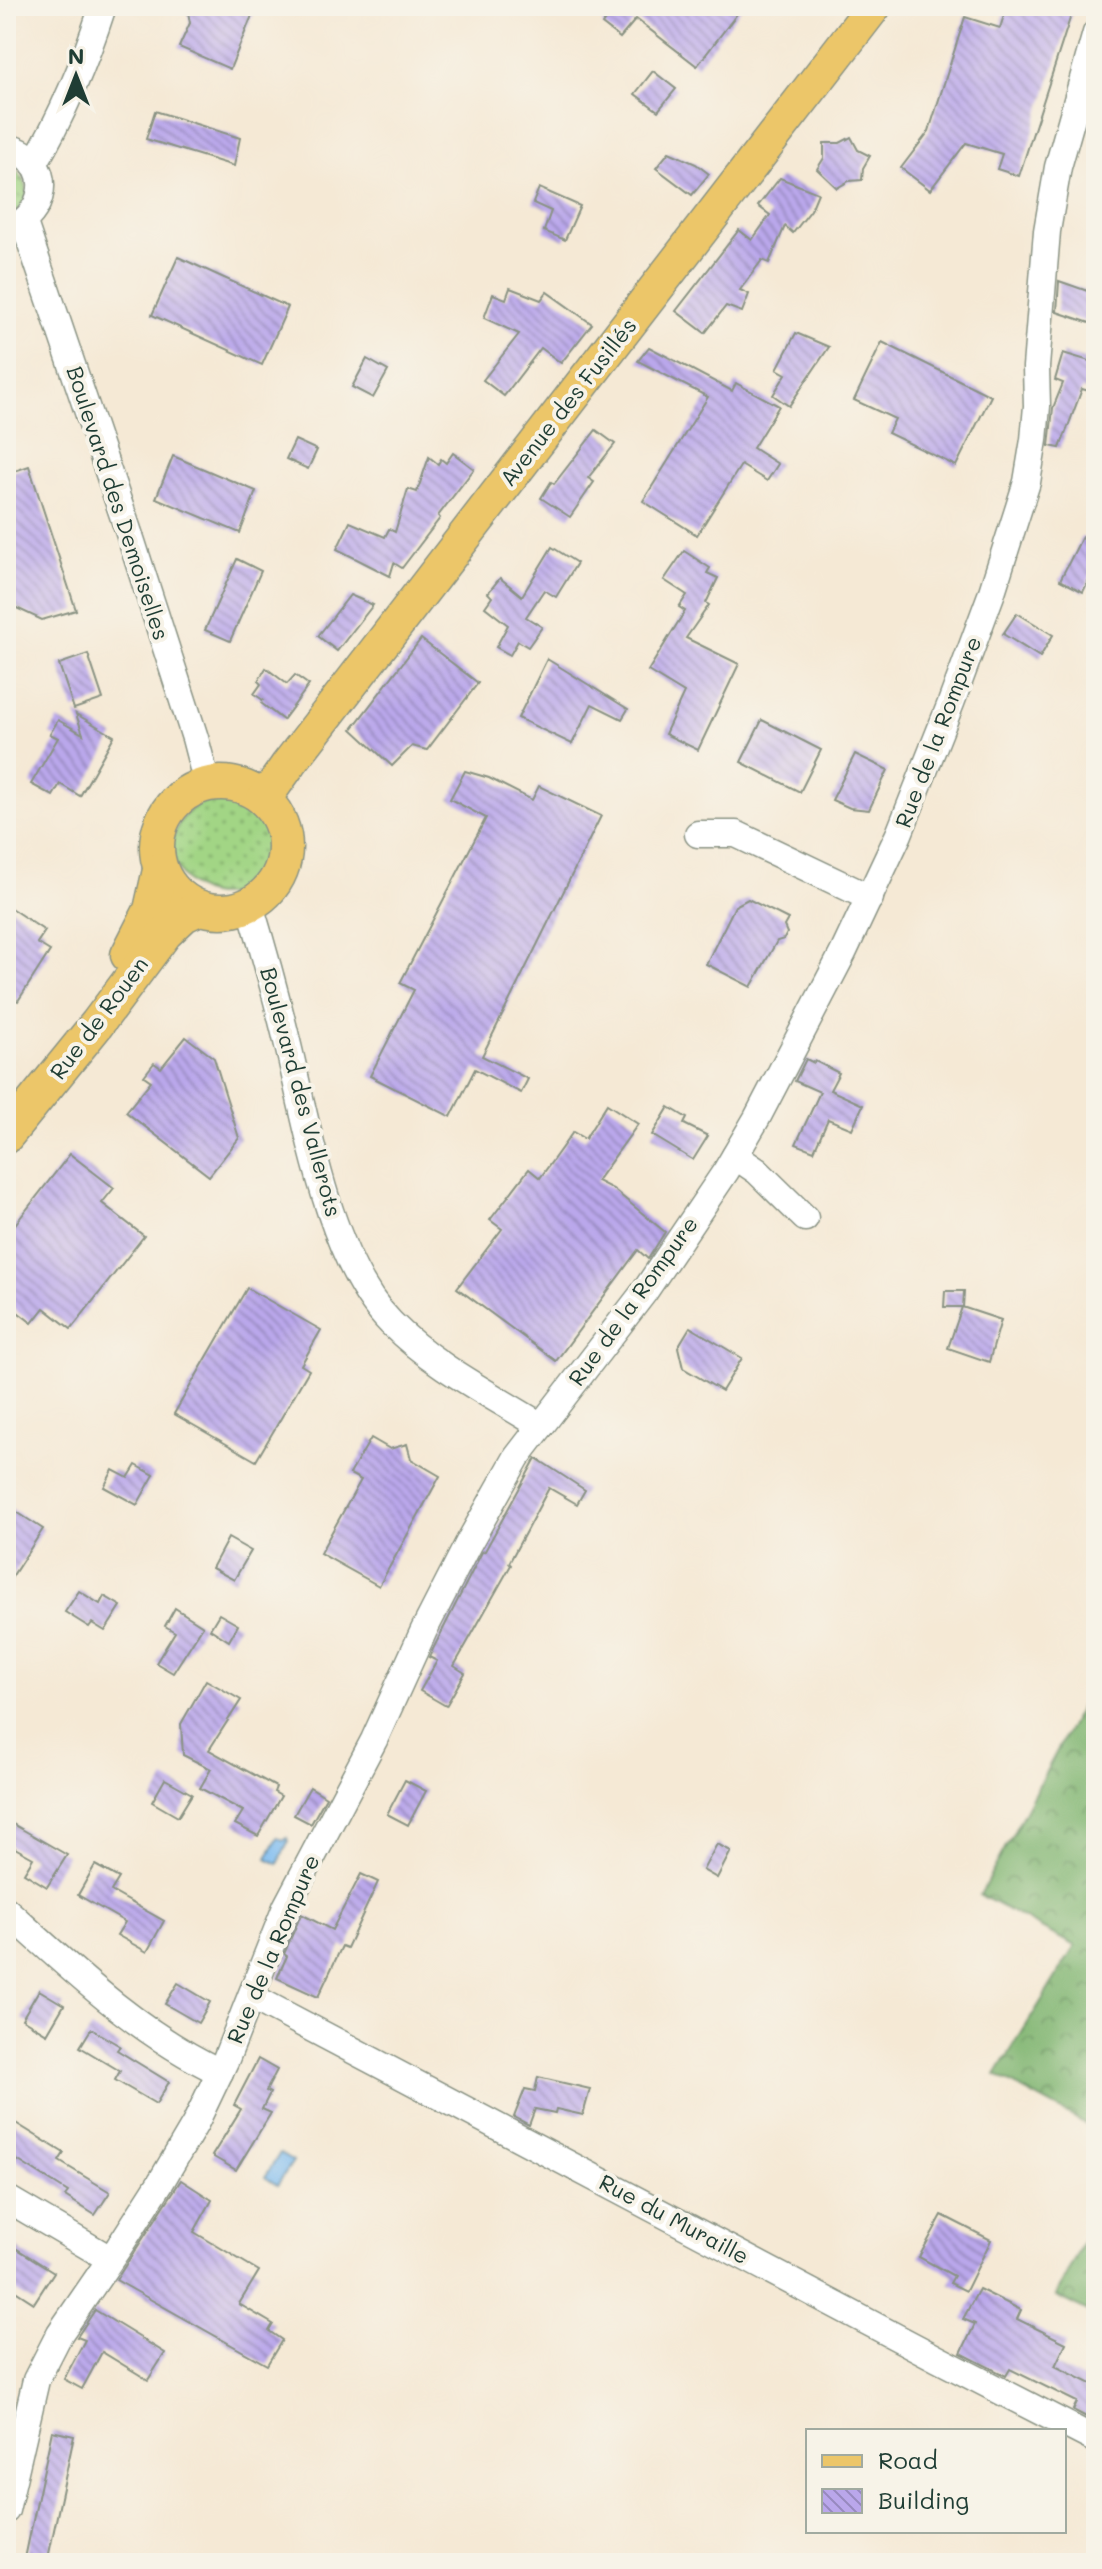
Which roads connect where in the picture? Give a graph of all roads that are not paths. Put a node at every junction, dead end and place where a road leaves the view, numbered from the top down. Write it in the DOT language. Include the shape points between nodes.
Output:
graph roads {
  1 [pos="103,6"];
  2 [pos="874,6"];
  3 [pos="1096,33"];
  4 [pos="6,146"];
  5 [pos="34,164"];
  6 [pos="15,226"];
  7 [pos="207,784"];
  8 [pos="264,799"];
  9 [pos="698,834"];
  10 [pos="160,870"];
  11 [pos="870,898"];
  12 [pos="250,905"];
  13 [pos="199,908"];
  14 [pos="6,1114"];
  15 [pos="6,1136"];
  16 [pos="735,1156"];
  17 [pos="805,1218"];
  18 [pos="541,1426"];
  19 [pos="6,1910"];
  20 [pos="252,1997"];
  21 [pos="220,2072"];
  22 [pos="6,2198"];
  23 [pos="110,2259"];
  24 [pos="1096,2440"];
  25 [pos="6,2510"];
  1 -- 5 [label="street" via="83,67"];
  2 -- 8 [label="main road, Avenue des Fusillés"];
  3 -- 11 [label="street, Rue de la Rompure" via="1058,167 1047,231 1027,482 951,703"];
  4 -- 5 [label="street"];
  5 -- 6 [label="street" via="42,190 36,208"];
  6 -- 7 [label="street, Boulevard des Demoiselles" via="132,542"];
  7 -- 8 [label="main road" via="237,785"];
  7 -- 10 [label="main road" via="172,805 161,822"];
  8 -- 12 [label="main road" via="283,829 286,846 276,881"];
  9 -- 11 [label="street" via="736,834"];
  10 -- 13 [label="main road" via="169,886"];
  10 -- 14 [label="main road, Rue de Rouen" via="151,910 115,975"];
  11 -- 16 [label="street, Rue de la Rompure"];
  12 -- 13 [label="main road" via="234,910"];
  12 -- 18 [label="street, Boulevard des Vallerots" via="315,1162 361,1286 425,1354"];
  13 -- 15 [label="main road, Rue de Rouen" via="165,933"];
  16 -- 17 [label="street"];
  16 -- 18 [label="street, Rue de la Rompure" via="645,1291"];
  18 -- 20 [label="street, Rue de la Rompure" via="517,1457 430,1618 374,1740 286,1907"];
  19 -- 21 [label="street" via="119,2008"];
  20 -- 21 [label="street, Rue de la Rompure"];
  20 -- 24 [label="street, Rue du Muraille"];
  21 -- 23 [label="street, Rue de la Rompure" via="169,2169"];
  22 -- 23 [label="street"];
  23 -- 25 [label="street, Rue de la Rompure" via="60,2333 36,2380"];
}
